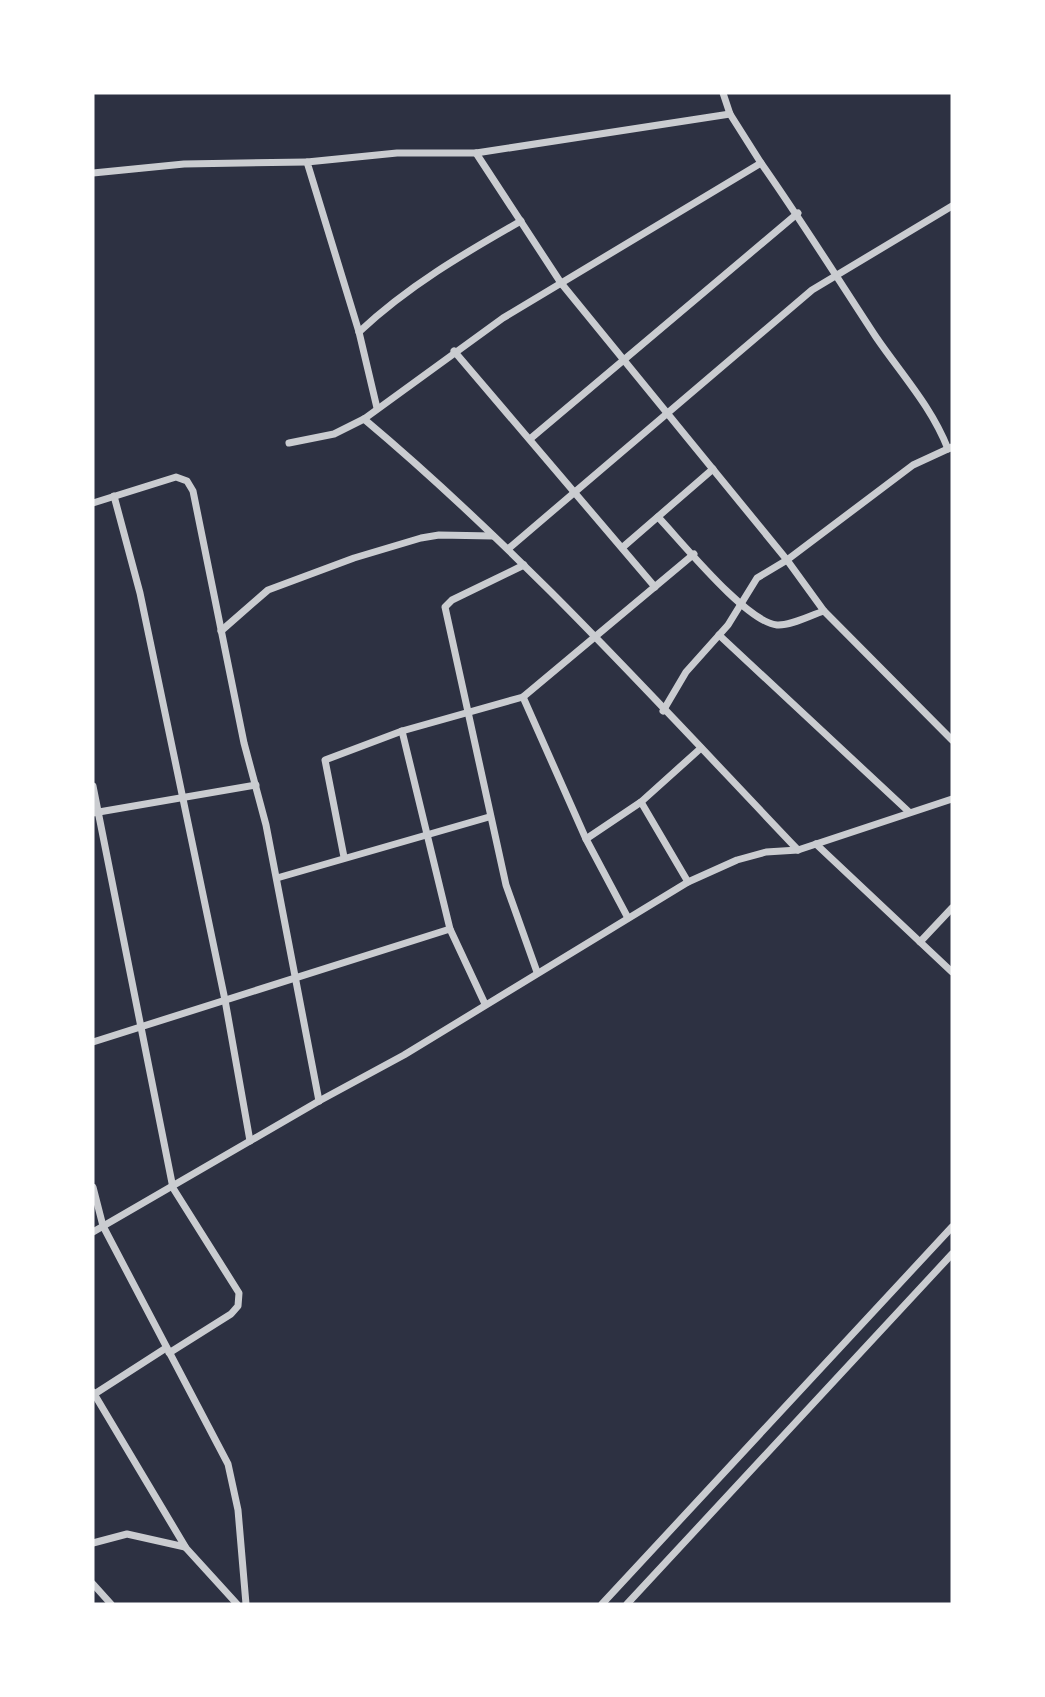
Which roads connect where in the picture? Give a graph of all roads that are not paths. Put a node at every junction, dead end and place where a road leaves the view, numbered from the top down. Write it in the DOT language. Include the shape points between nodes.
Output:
graph roads {
  1 [pos="723,93"];
  2 [pos="730,114"];
  3 [pos="476,153"];
  4 [pos="307,162"];
  5 [pos="761,163"];
  6 [pos="93,173"];
  7 [pos="952,206"];
  8 [pos="798,214"];
  9 [pos="521,221"];
  10 [pos="838,275"];
  11 [pos="561,282"];
  12 [pos="359,332"];
  13 [pos="454,351"];
  14 [pos="623,361"];
  15 [pos="377,408"];
  16 [pos="668,413"];
  17 [pos="364,419"];
  18 [pos="530,439"];
  19 [pos="289,443"];
  20 [pos="950,448"];
  21 [pos="713,469"];
  22 [pos="575,492"];
  23 [pos="114,496"];
  24 [pos="93,503"];
  25 [pos="658,517"];
  26 [pos="494,536"];
  27 [pos="623,547"];
  28 [pos="508,550"];
  29 [pos="694,554"];
  30 [pos="788,560"];
  31 [pos="524,565"];
  32 [pos="655,587"];
  33 [pos="740,603"];
  34 [pos="824,611"];
  35 [pos="221,631"];
  36 [pos="719,635"];
  37 [pos="597,637"];
  38 [pos="523,697"];
  39 [pos="663,711"];
  40 [pos="468,712"];
  41 [pos="402,731"];
  42 [pos="952,740"];
  43 [pos="701,748"];
  44 [pos="256,785"];
  45 [pos="93,786"];
  46 [pos="182,797"];
  47 [pos="952,799"];
  48 [pos="641,802"];
  49 [pos="909,812"];
  50 [pos="96,813"];
  51 [pos="489,817"];
  52 [pos="428,837"];
  53 [pos="586,839"];
  54 [pos="816,844"];
  55 [pos="798,850"];
  56 [pos="344,857"];
  57 [pos="277,878"];
  58 [pos="688,882"];
  59 [pos="952,908"];
  60 [pos="628,918"];
  61 [pos="450,929"];
  62 [pos="920,942"];
  63 [pos="537,972"];
  64 [pos="952,972"];
  65 [pos="293,980"];
  66 [pos="225,999"];
  67 [pos="485,1004"];
  68 [pos="139,1026"];
  69 [pos="93,1042"];
  70 [pos="319,1101"];
  71 [pos="250,1141"];
  72 [pos="93,1187"];
  73 [pos="173,1188"];
  74 [pos="103,1226"];
  75 [pos="952,1227"];
  76 [pos="93,1233"];
  77 [pos="952,1254"];
  78 [pos="167,1350"];
  79 [pos="93,1394"];
  80 [pos="93,1543"];
  81 [pos="186,1548"];
  82 [pos="93,1584"];
  83 [pos="111,1604"];
  84 [pos="237,1604"];
  85 [pos="246,1604"];
  86 [pos="602,1604"];
  87 [pos="627,1604"];
  1 -- 2 [label="street"];
  2 -- 3 [label="street"];
  2 -- 5 [label="street"];
  3 -- 4 [label="street" via="397,153"];
  3 -- 9 [label="street"];
  4 -- 6 [label="street" via="198,163"];
  4 -- 12 [label="street"];
  5 -- 8 [label="street"];
  5 -- 11 [label="street"];
  7 -- 10 [label="street"];
  8 -- 10 [label="street"];
  8 -- 14 [label="street"];
  9 -- 11 [label="street"];
  9 -- 12 [label="street" via="405,291"];
  10 -- 16 [label="street" via="812,290"];
  10 -- 20 [label="street" via="876,337 925,401"];
  11 -- 13 [label="street"];
  11 -- 14 [label="street"];
  12 -- 15 [label="street"];
  13 -- 15 [label="street"];
  13 -- 18 [label="street"];
  14 -- 16 [label="street"];
  14 -- 18 [label="street"];
  15 -- 17 [label="street"];
  16 -- 21 [label="street"];
  16 -- 22 [label="street"];
  17 -- 19 [label="street" via="334,434"];
  17 -- 26 [label="street"];
  18 -- 22 [label="street"];
  20 -- 30 [label="street" via="913,465"];
  21 -- 25 [label="street"];
  21 -- 30 [label="street"];
  22 -- 27 [label="street"];
  22 -- 28 [label="street"];
  23 -- 24 [label="street"];
  23 -- 35 [label="street" via="176,477 191,485"];
  23 -- 46 [label="street" via="140,593"];
  25 -- 27 [label="street"];
  25 -- 29 [label="street"];
  26 -- 28 [label="street"];
  26 -- 35 [label="street" via="439,535 354,558 268,590"];
  27 -- 32 [label="street"];
  28 -- 31 [label="street"];
  29 -- 32 [label="street"];
  29 -- 33 [label="street"];
  30 -- 33 [label="street" via="763,572"];
  30 -- 34 [label="street"];
  31 -- 37 [label="street"];
  31 -- 40 [label="street" via="445,607"];
  32 -- 37 [label="street"];
  33 -- 34 [label="street" via="778,625"];
  33 -- 36 [label="street"];
  34 -- 42 [label="street"];
  35 -- 44 [label="street"];
  36 -- 39 [label="street" via="686,672"];
  36 -- 49 [label="street"];
  37 -- 38 [label="street"];
  37 -- 39 [label="street"];
  38 -- 40 [label="street"];
  38 -- 53 [label="street"];
  39 -- 43 [label="street"];
  40 -- 41 [label="street"];
  40 -- 51 [label="street"];
  41 -- 52 [label="street"];
  41 -- 56 [label="street" via="325,760"];
  43 -- 48 [label="street"];
  43 -- 55 [label="street"];
  44 -- 46 [label="street"];
  44 -- 57 [label="street"];
  45 -- 50 [label="street"];
  46 -- 50 [label="street"];
  46 -- 66 [label="street"];
  47 -- 49 [label="street"];
  48 -- 53 [label="street"];
  48 -- 58 [label="street"];
  49 -- 54 [label="street"];
  50 -- 68 [label="street"];
  51 -- 52 [label="street"];
  51 -- 63 [label="street" via="519,928"];
  52 -- 56 [label="street"];
  52 -- 61 [label="street"];
  53 -- 60 [label="street"];
  54 -- 55 [label="street"];
  54 -- 62 [label="street"];
  55 -- 58 [label="street" via="737,860"];
  56 -- 57 [label="street"];
  57 -- 65 [label="street"];
  58 -- 60 [label="street"];
  59 -- 62 [label="street"];
  60 -- 63 [label="street"];
  61 -- 65 [label="street"];
  61 -- 67 [label="street"];
  62 -- 64 [label="street"];
  63 -- 67 [label="street"];
  65 -- 66 [label="street"];
  65 -- 70 [label="street"];
  66 -- 68 [label="street"];
  66 -- 71 [label="street"];
  67 -- 70 [label="street" via="394,1062"];
  68 -- 69 [label="street"];
  68 -- 73 [label="street"];
  70 -- 71 [label="street"];
  71 -- 73 [label="street"];
  72 -- 74 [label="street"];
  73 -- 74 [label="street"];
  73 -- 78 [label="street" via="234,1283 239,1301 231,1314"];
  74 -- 76 [label="street"];
  74 -- 78 [label="street"];
  75 -- 86 [label="street"];
  77 -- 87 [label="street"];
  78 -- 79 [label="street"];
  78 -- 85 [label="street" via="208,1422 233,1480"];
  79 -- 81 [label="street"];
  80 -- 81 [label="street" via="127,1534"];
  81 -- 84 [label="street"];
  82 -- 83 [label="street"];
}
